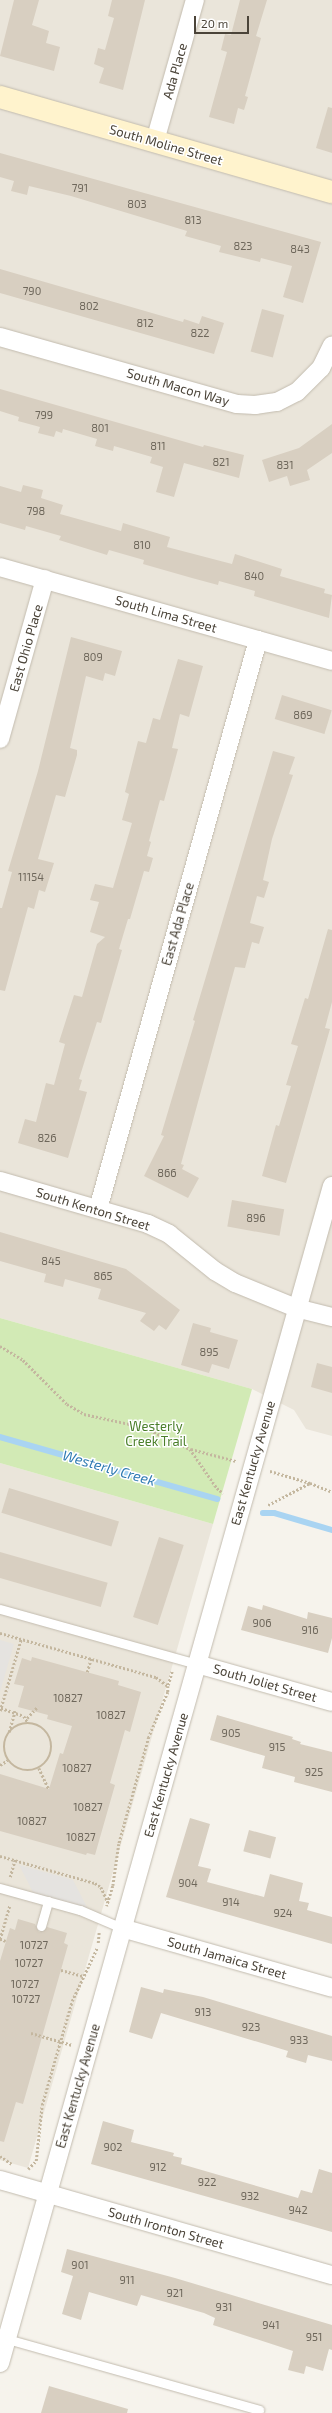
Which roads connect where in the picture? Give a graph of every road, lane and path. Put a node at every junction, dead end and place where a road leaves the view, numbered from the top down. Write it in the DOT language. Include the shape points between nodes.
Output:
graph roads {
  1 [pos="195,0"];
  2 [pos="0,97"];
  3 [pos="155,141"];
  4 [pos="332,192"];
  5 [pos="0,337"];
  6 [pos="332,344"];
  7 [pos="0,567"];
  8 [pos="45,579"];
  9 [pos="258,640"];
  10 [pos="332,660"];
  11 [pos="0,739"];
  12 [pos="0,1181"];
  13 [pos="332,1186"];
  14 [pos="98,1209"];
  15 [pos="296,1308"];
  16 [pos="332,1318"];
  17 [pos="0,1346"];
  18 [pos="332,1492"];
  19 [pos="223,1493"];
  20 [pos="268,1505"];
  21 [pos="0,1609"];
  22 [pos="0,1633"];
  23 [pos="21,1639"];
  24 [pos="91,1659"];
  25 [pos="197,1664"];
  26 [pos="87,1672"];
  27 [pos="332,1702"];
  28 [pos="38,1706"];
  29 [pos="0,1709"];
  30 [pos="15,1711"];
  31 [pos="27,1718"];
  32 [pos="28,1723"];
  33 [pos="9,1732"];
  34 [pos="8,1760"];
  35 [pos="0,1765"];
  36 [pos="39,1768"];
  37 [pos="49,1789"];
  38 [pos="0,1856"];
  39 [pos="0,1888"];
  40 [pos="48,1901"];
  41 [pos="108,1902"];
  42 [pos="10,1904"];
  43 [pos="103,1919"];
  44 [pos="41,1926"];
  45 [pos="122,1928"];
  46 [pos="0,1939"];
  47 [pos="6,1941"];
  48 [pos="61,1970"];
  49 [pos="83,1976"];
  50 [pos="332,1988"];
  51 [pos="31,2033"];
  52 [pos="60,2041"];
  53 [pos="88,2049"];
  54 [pos="31,2168"];
  55 [pos="0,2180"];
  56 [pos="48,2194"];
  57 [pos="332,2275"];
  58 [pos="7,2339"];
  59 [pos="0,2363"];
  60 [pos="259,2410"];
  1 -- 3 [label="street, Ada Place"];
  2 -- 3 [label="street, South Moline Street"];
  3 -- 4 [label="street, South Moline Street"];
  5 -- 6 [label="street, South Macon Way" via="237,404 255,405 276,402 301,389 321,368"];
  7 -- 8 [label="street, South Lima Street"];
  8 -- 9 [label="street, South Lima Street"];
  8 -- 11 [label="street, East Ohio Place"];
  9 -- 10 [label="street, South Lima Street"];
  9 -- 14 [label="street, East Ada Place"];
  12 -- 14 [label="street, South Kenton Street"];
  13 -- 15 [label="street, East Kentucky Avenue"];
  14 -- 15 [label="street, South Kenton Street" via="148,1224 169,1234 215,1271 235,1283"];
  15 -- 16 [label="street, South Kenton Street"];
  15 -- 25 [label="street, East Kentucky Avenue"];
  17 -- 19 [label="path" via="23,1360 67,1404 84,1414 143,1427 190,1449"];
  18 -- 20 [label="path" via="310,1484"];
  21 -- 25 [label="lane"];
  22 -- 23 [label="path"];
  23 -- 24 [label="path"];
  23 -- 29 [label="path"];
  24 -- 26 [label="path"];
  24 -- 41 [label="path" via="156,1677 165,1681 168,1688 149,1737 121,1836"];
  25 -- 27 [label="street, South Joliet Street"];
  25 -- 45 [label="street, East Kentucky Avenue"];
  28 -- 31 [label="path"];
  29 -- 30 [label="path"];
  30 -- 31 [label="path"];
  30 -- 33 [label="path"];
  31 -- 32 [label="path"];
  32 -- 33 [label="path" via="18,1725"];
  32 -- 36 [label="path" via="41,1728 50,1739 49,1757"];
  33 -- 34 [label="path" via="4,1746"];
  34 -- 35 [label="path"];
  34 -- 36 [label="path" via="20,1770"];
  36 -- 37 [label="path"];
  38 -- 41 [label="path" via="95,1882 101,1887"];
  39 -- 40 [label="lane"];
  40 -- 43 [label="lane"];
  40 -- 44 [label="lane"];
  41 -- 43 [label="path"];
  42 -- 46 [label="path"];
  43 -- 45 [label="lane"];
  43 -- 49 [label="path" via="97,1948"];
  45 -- 50 [label="street, South Jamaica Street"];
  45 -- 53 [label="street, East Kentucky Avenue"];
  46 -- 47 [label="path"];
  48 -- 49 [label="path"];
  49 -- 52 [label="path" via="72,2001"];
  51 -- 52 [label="path"];
  52 -- 53 [label="path"];
  52 -- 54 [label="path" via="42,2106 37,2156"];
  53 -- 56 [label="street, East Kentucky Avenue"];
  55 -- 56 [label="street, South Ironton Street"];
  56 -- 57 [label="street, South Ironton Street"];
  56 -- 58 [label="street, East Kentucky Avenue"];
  58 -- 59 [label="street, East Kentucky Avenue"];
  58 -- 60 [label="lane"];
}
